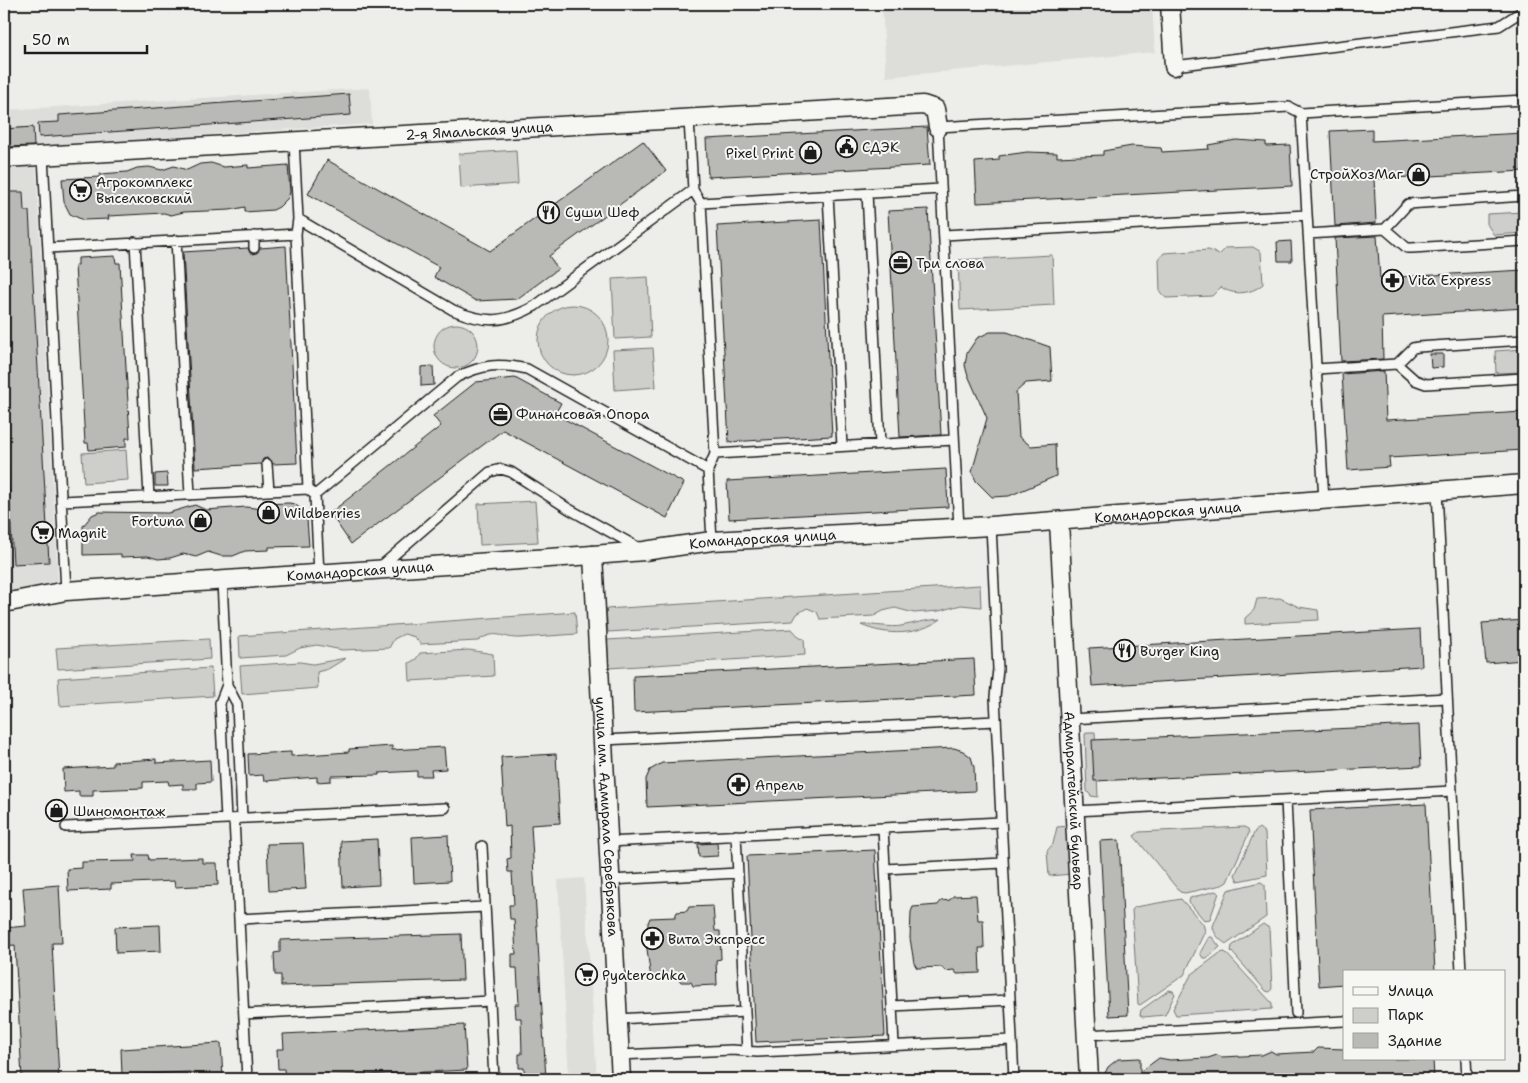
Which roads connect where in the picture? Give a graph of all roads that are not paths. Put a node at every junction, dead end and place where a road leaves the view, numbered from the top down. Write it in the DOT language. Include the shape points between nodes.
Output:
graph roads {
  1 [pos="1170,4"];
  2 [pos="1524,8"];
  3 [pos="1174,66"];
  4 [pos="1524,100"];
  5 [pos="1301,113"];
  6 [pos="690,119"];
  7 [pos="938,127"];
  8 [pos="294,141"];
  9 [pos="44,156"];
  10 [pos="4,158"];
  11 [pos="941,189"];
  12 [pos="693,190"];
  13 [pos="867,193"];
  14 [pos="828,195"];
  15 [pos="1524,196"];
  16 [pos="701,203"];
  17 [pos="1307,215"];
  18 [pos="298,219"];
  19 [pos="1385,230"];
  20 [pos="296,234"];
  21 [pos="1308,234"];
  22 [pos="944,235"];
  23 [pos="254,236"];
  24 [pos="176,240"];
  25 [pos="135,242"];
  26 [pos="1524,242"];
  27 [pos="48,248"];
  28 [pos="254,248"];
  29 [pos="1524,340"];
  30 [pos="1397,364"];
  31 [pos="1316,369"];
  32 [pos="1524,378"];
  33 [pos="954,440"];
  34 [pos="880,444"];
  35 [pos="842,446"];
  36 [pos="715,454"];
  37 [pos="267,464"];
  38 [pos="708,470"];
  39 [pos="1524,484"];
  40 [pos="308,488"];
  41 [pos="269,490"];
  42 [pos="1437,491"];
  43 [pos="190,495"];
  44 [pos="315,495"];
  45 [pos="148,497"];
  46 [pos="1324,500"];
  47 [pos="62,501"];
  48 [pos="1059,521"];
  49 [pos="991,526"];
  50 [pos="959,528"];
  51 [pos="712,541"];
  52 [pos="644,551"];
  53 [pos="593,555"];
  54 [pos="378,569"];
  55 [pos="318,574"];
  56 [pos="222,582"];
  57 [pos="66,591"];
  58 [pos="4,603"];
  59 [pos="227,685"];
  60 [pos="1447,698"];
  61 [pos="1070,720"];
  62 [pos="996,721"];
  63 [pos="602,740"];
  64 [pos="1452,791"];
  65 [pos="1286,800"];
  66 [pos="445,808"];
  67 [pos="1074,811"];
  68 [pos="234,819"];
  69 [pos="1001,822"];
  70 [pos="66,827"];
  71 [pos="883,828"];
  72 [pos="736,835"];
  73 [pos="608,842"];
  74 [pos="482,846"];
  75 [pos="1004,863"];
  76 [pos="885,869"];
  77 [pos="738,873"];
  78 [pos="610,880"];
  79 [pos="485,907"];
  80 [pos="239,919"];
  81 [pos="1461,970"];
  82 [pos="1010,1000"];
  83 [pos="490,1001"];
  84 [pos="892,1006"];
  85 [pos="745,1012"];
  86 [pos="1296,1013"];
  87 [pos="244,1014"];
  88 [pos="617,1018"];
  89 [pos="1343,1021"];
  90 [pos="1086,1035"];
  91 [pos="1012,1040"];
  92 [pos="894,1046"];
  93 [pos="747,1051"];
  94 [pos="619,1055"];
  95 [pos="1466,1060"];
  96 [pos="247,1079"];
  97 [pos="494,1079"];
  98 [pos="621,1079"];
  99 [pos="1014,1079"];
  100 [pos="1089,1079"];
  101 [pos="1467,1079"];
  1 -- 3 [label="street"];
  2 -- 3 [label="lane" via="1499,26"];
  4 -- 5 [label="lane"];
  5 -- 7 [label="lane" via="1289,106"];
  5 -- 17 [label="lane"];
  6 -- 7 [label="street, 2-я Ямальская улица" via="923,105 935,109"];
  6 -- 8 [label="street, 2-я Ямальская улица"];
  6 -- 12 [label="lane"];
  7 -- 11 [label="lane"];
  8 -- 9 [label="street, 2-я Ямальская улица"];
  8 -- 18 [label="lane"];
  9 -- 10 [label="street, 2-я Ямальская улица"];
  9 -- 27 [label="lane"];
  11 -- 13 [label="lane"];
  11 -- 22 [label="lane"];
  12 -- 16 [label="lane"];
  12 -- 18 [label="lane" via="535,306 495,321 473,319 453,310"];
  13 -- 14 [label="lane"];
  13 -- 34 [label="lane"];
  14 -- 16 [label="lane"];
  14 -- 35 [label="lane"];
  15 -- 19 [label="lane" via="1408,204"];
  16 -- 36 [label="lane"];
  17 -- 21 [label="lane"];
  17 -- 22 [label="lane"];
  18 -- 20 [label="lane"];
  19 -- 21 [label="lane"];
  19 -- 26 [label="lane" via="1407,248"];
  20 -- 23 [label="lane"];
  20 -- 40 [label="lane"];
  21 -- 31 [label="lane"];
  22 -- 33 [label="lane"];
  23 -- 24 [label="lane"];
  23 -- 28 [label="lane"];
  24 -- 25 [label="lane"];
  24 -- 43 [label="lane"];
  25 -- 27 [label="lane"];
  25 -- 45 [label="lane"];
  27 -- 47 [label="lane"];
  29 -- 30 [label="lane" via="1418,347"];
  30 -- 31 [label="lane"];
  30 -- 32 [label="lane" via="1415,380 1426,384"];
  31 -- 46 [label="lane"];
  33 -- 34 [label="lane"];
  33 -- 50 [label="lane"];
  34 -- 35 [label="lane"];
  35 -- 36 [label="lane"];
  36 -- 38 [label="lane"];
  37 -- 41 [label="lane"];
  38 -- 44 [label="lane" via="527,369 503,364 479,367 457,378"];
  38 -- 51 [label="lane"];
  39 -- 42 [label="street, Командорская улица"];
  40 -- 41 [label="lane"];
  40 -- 44 [label="lane"];
  41 -- 43 [label="lane"];
  42 -- 46 [label="street, Командорская улица"];
  42 -- 60 [label="lane"];
  43 -- 45 [label="lane"];
  44 -- 55 [label="lane"];
  45 -- 47 [label="lane"];
  46 -- 48 [label="street, Командорская улица"];
  47 -- 57 [label="lane"];
  48 -- 49 [label="street, Командорская улица"];
  48 -- 61 [label="street, Адмиралтейский бульвар"];
  49 -- 50 [label="street, Командорская улица"];
  49 -- 62 [label="lane" via="998,669"];
  50 -- 51 [label="street, Командорская улица"];
  51 -- 52 [label="street, Командорская улица"];
  52 -- 53 [label="street, Командорская улица"];
  52 -- 54 [label="lane" via="501,469 490,472"];
  53 -- 54 [label="street, Командорская улица"];
  53 -- 63 [label="street, улица им. Адмирала Серебрякова"];
  54 -- 55 [label="street, Командорская улица"];
  55 -- 56 [label="street, Командорская улица"];
  56 -- 57 [label="street, Командорская улица"];
  56 -- 59 [label="lane"];
  57 -- 58 [label="street, Командорская улица"];
  59 -- 68 [label="lane" via="236,704"];
  59 -- 68 [label="lane" via="220,703"];
  60 -- 61 [label="lane"];
  60 -- 64 [label="lane"];
  61 -- 67 [label="street, Адмиралтейский бульвар"];
  62 -- 63 [label="lane"];
  62 -- 69 [label="lane"];
  63 -- 73 [label="street, улица им. Адмирала Серебрякова"];
  64 -- 65 [label="lane"];
  64 -- 81 [label="lane"];
  65 -- 67 [label="lane"];
  65 -- 86 [label="lane"];
  66 -- 68 [label="lane"];
  67 -- 90 [label="street, Адмиралтейский бульвар"];
  68 -- 70 [label="lane"];
  68 -- 80 [label="lane"];
  69 -- 71 [label="lane"];
  69 -- 75 [label="lane"];
  71 -- 72 [label="lane"];
  71 -- 76 [label="lane"];
  72 -- 73 [label="lane"];
  72 -- 77 [label="lane"];
  73 -- 78 [label="street, улица им. Адмирала Серебрякова"];
  74 -- 79 [label="lane"];
  75 -- 76 [label="lane"];
  75 -- 82 [label="lane"];
  76 -- 84 [label="lane"];
  77 -- 78 [label="lane"];
  77 -- 85 [label="lane"];
  78 -- 88 [label="street, улица им. Адмирала Серебрякова"];
  79 -- 80 [label="lane"];
  79 -- 83 [label="lane"];
  80 -- 87 [label="lane"];
  82 -- 84 [label="lane"];
  82 -- 91 [label="lane"];
  83 -- 87 [label="lane"];
  83 -- 97 [label="lane"];
  84 -- 92 [label="lane"];
  85 -- 88 [label="lane"];
  85 -- 93 [label="lane"];
  87 -- 96 [label="lane"];
  88 -- 94 [label="street, улица им. Адмирала Серебрякова"];
  89 -- 90 [label="lane"];
  90 -- 100 [label="street, Адмиралтейский бульвар"];
  91 -- 92 [label="lane"];
  91 -- 99 [label="lane"];
  92 -- 93 [label="lane"];
  93 -- 94 [label="lane"];
  94 -- 98 [label="street, улица им. Адмирала Серебрякова"];
  95 -- 101 [label="lane"];
}
